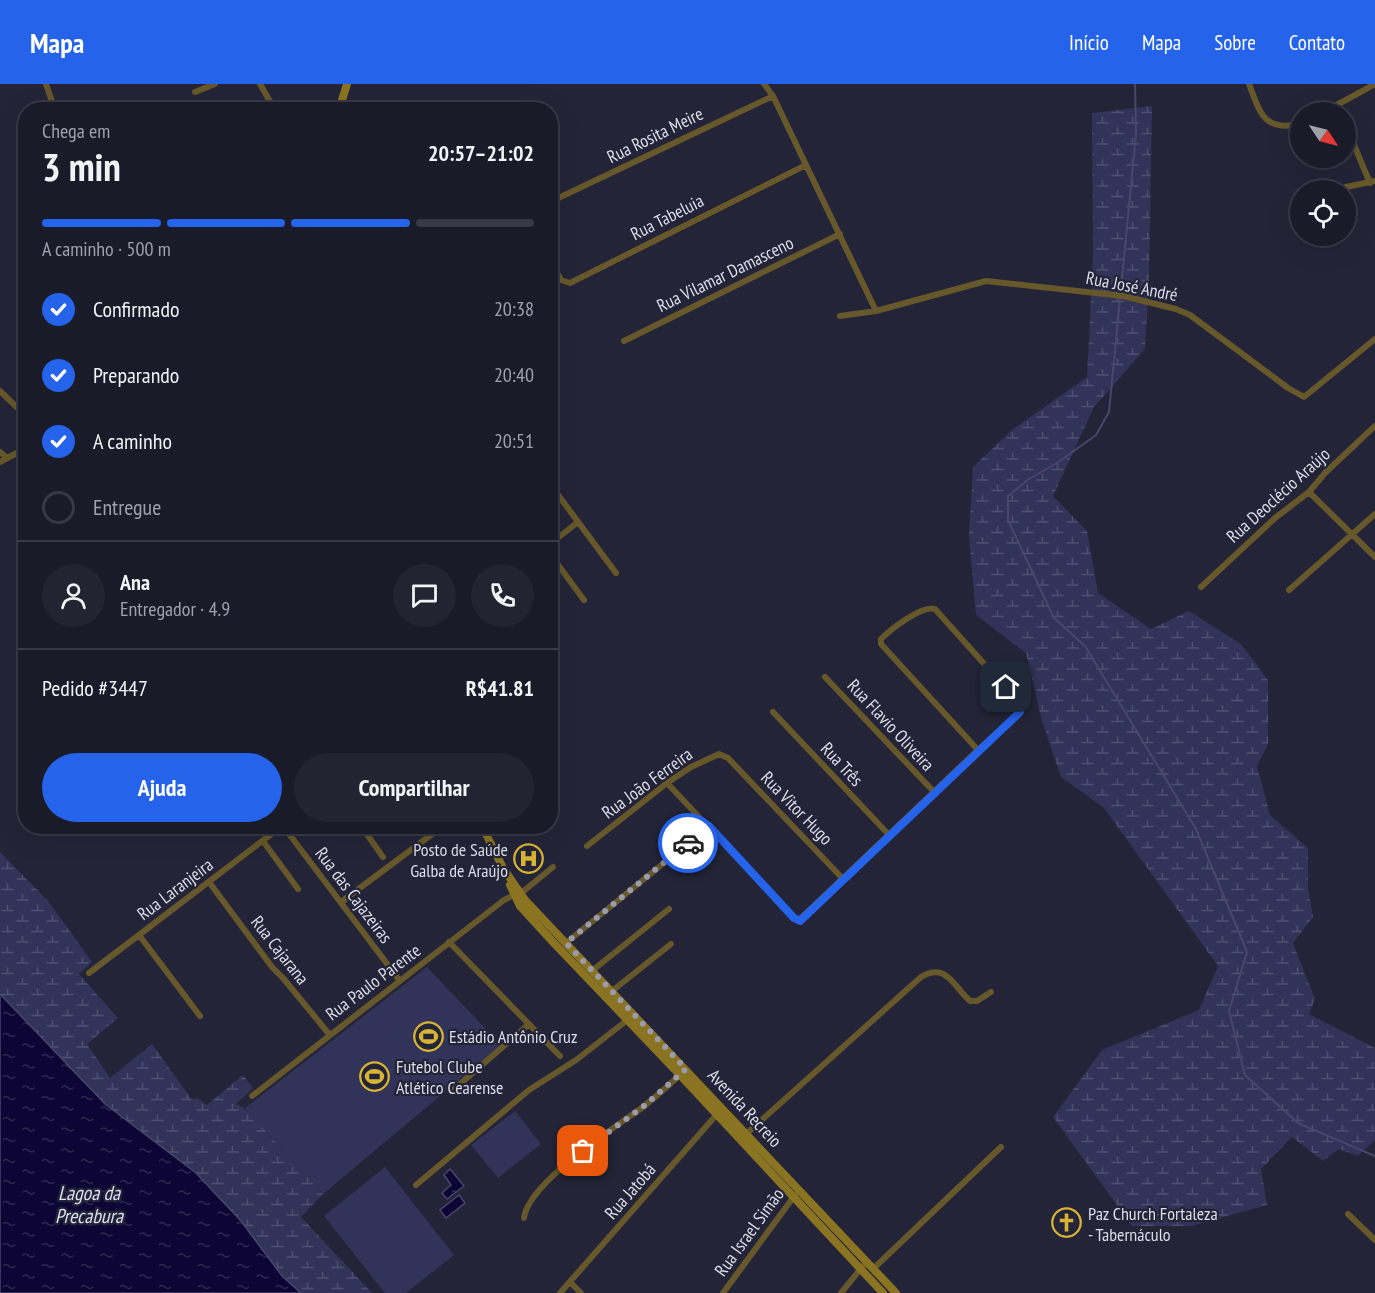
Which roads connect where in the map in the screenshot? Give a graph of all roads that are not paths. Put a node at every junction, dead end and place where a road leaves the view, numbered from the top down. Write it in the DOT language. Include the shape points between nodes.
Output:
graph roads {
  1 [pos="46,84"];
  2 [pos="215,84"];
  3 [pos="260,84"];
  4 [pos="347,84"];
  5 [pos="764,84"];
  6 [pos="1249,84"];
  7 [pos="1375,84"];
  8 [pos="195,92"];
  9 [pos="773,96"];
  10 [pos="269,101"];
  11 [pos="53,102"];
  12 [pos="341,102"];
  13 [pos="1347,102"];
  14 [pos="1290,125"];
  15 [pos="1356,147"];
  16 [pos="806,165"];
  17 [pos="1373,182"];
  18 [pos="1356,185"];
  19 [pos="558,198"];
  20 [pos="840,234"];
  21 [pos="558,275"];
  22 [pos="876,311"];
  23 [pos="840,316"];
  24 [pos="1375,339"];
  25 [pos="624,341"];
  26 [pos="0,391"];
  27 [pos="18,408"];
  28 [pos="1375,426"];
  29 [pos="0,452"];
  30 [pos="18,452"];
  31 [pos="7,458"];
  32 [pos="0,462"];
  33 [pos="1310,492"];
  34 [pos="558,495"];
  35 [pos="1375,514"];
  36 [pos="578,522"];
  37 [pos="1352,535"];
  38 [pos="558,538"];
  39 [pos="1375,557"];
  40 [pos="558,565"];
  41 [pos="616,573"];
  42 [pos="1201,587"];
  43 [pos="1289,590"];
  44 [pos="584,600"];
  45 [pos="825,677"];
  46 [pos="773,712"];
  47 [pos="977,751"];
  48 [pos="728,758"];
  49 [pos="667,783"];
  50 [pos="935,793"];
  51 [pos="709,826"];
  52 [pos="271,834"];
  53 [pos="288,834"];
  54 [pos="366,834"];
  55 [pos="432,834"];
  56 [pos="486,834"];
  57 [pos="890,836"];
  58 [pos="262,841"];
  59 [pos="587,846"];
  60 [pos="383,857"];
  61 [pos="553,867"];
  62 [pos="844,880"];
  63 [pos="209,882"];
  64 [pos="298,889"];
  65 [pos="517,894"];
  66 [pos="341,902"];
  67 [pos="669,909"];
  68 [pos="139,935"];
  69 [pos="449,942"];
  70 [pos="566,943"];
  71 [pos="671,944"];
  72 [pos="593,970"];
  73 [pos="88,973"];
  74 [pos="400,981"];
  75 [pos="612,991"];
  76 [pos="991,992"];
  77 [pos="200,1017"];
  78 [pos="631,1017"];
  79 [pos="529,1024"];
  80 [pos="329,1034"];
  81 [pos="560,1056"];
  82 [pos="683,1072"];
  83 [pos="452,1091"];
  84 [pos="252,1096"];
  85 [pos="720,1112"];
  86 [pos="747,1133"];
  87 [pos="741,1140"];
  88 [pos="1001,1147"];
  89 [pos="416,1185"];
  90 [pos="796,1193"];
  91 [pos="1348,1214"];
  92 [pos="524,1218"];
  93 [pos="1375,1240"];
  94 [pos="867,1261"];
  95 [pos="861,1268"];
  96 [pos="874,1268"];
  97 [pos="570,1282"];
  98 [pos="560,1293"];
  99 [pos="581,1293"];
  100 [pos="723,1293"];
  101 [pos="841,1293"];
  102 [pos="883,1293"];
  103 [pos="896,1293"];
  1 -- 11 [label="street"];
  2 -- 8 [label="street"];
  3 -- 10 [label="street"];
  4 -- 12 [label="main road"];
  5 -- 9 [label="street"];
  6 -- 14 [label="street" via="1258,109 1269,122"];
  7 -- 13 [label="street"];
  9 -- 16 [label="street"];
  9 -- 19 [label="street, Rua Rosita Meire"];
  15 -- 17 [label="street"];
  16 -- 20 [label="street"];
  16 -- 21 [label="street, Rua Tabeluia" via="570,283"];
  17 -- 18 [label="street"];
  20 -- 22 [label="street"];
  20 -- 25 [label="street, Rua Vilamar Damasceno"];
  22 -- 23 [label="street, Rua José André"];
  22 -- 24 [label="street, Rua José André" via="986,281 1129,297 1194,317 1303,397"];
  26 -- 27 [label="street"];
  28 -- 33 [label="street, Rua Deoclécio Araújo"];
  29 -- 31 [label="street"];
  30 -- 31 [label="street"];
  31 -- 32 [label="street"];
  33 -- 37 [label="street"];
  33 -- 42 [label="street, Rua Deoclécio Araújo" via="1275,518"];
  34 -- 36 [label="street"];
  35 -- 37 [label="street"];
  36 -- 38 [label="street"];
  36 -- 41 [label="street"];
  37 -- 39 [label="street"];
  37 -- 43 [label="street"];
  40 -- 44 [label="street"];
  45 -- 50 [label="street, Rua Flavio Oliveira"];
  46 -- 57 [label="street, Rua Três"];
  47 -- 47 [label="street" via="881,644 890,631 928,608 935,609 1020,704 1020,712"];
  47 -- 50 [label="street"];
  48 -- 49 [label="street, Rua João Ferreira" via="714,755"];
  48 -- 62 [label="street, Rua Vitor Hugo"];
  49 -- 51 [label="street"];
  49 -- 59 [label="street, Rua João Ferreira"];
  50 -- 57 [label="street"];
  51 -- 62 [label="street" via="800,921"];
  51 -- 70 [label="street"];
  52 -- 58 [label="street, Rua Laranjeira"];
  53 -- 66 [label="street, Rua das Cajazeiras"];
  54 -- 60 [label="street"];
  55 -- 66 [label="street"];
  56 -- 65 [label="main road"];
  57 -- 62 [label="street"];
  58 -- 63 [label="street, Rua Laranjeira"];
  58 -- 64 [label="street"];
  61 -- 65 [label="street"];
  63 -- 68 [label="street, Rua Laranjeira"];
  63 -- 80 [label="street, Rua Cajarana" via="272,967"];
  65 -- 69 [label="street, Rua Paulo Parente"];
  65 -- 70 [label="main road, Avenida Recreio"];
  65 -- 78 [label="main road, Avenida Recreio" via="520,906 552,942"];
  66 -- 74 [label="street, Rua das Cajazeiras"];
  67 -- 72 [label="street"];
  68 -- 73 [label="street"];
  68 -- 77 [label="street, Rua Laranjeira"];
  69 -- 74 [label="street, Rua Paulo Parente"];
  69 -- 79 [label="street"];
  70 -- 72 [label="main road, Avenida Recreio"];
  71 -- 75 [label="street"];
  72 -- 75 [label="main road, Avenida Recreio"];
  74 -- 80 [label="street, Rua Paulo Parente"];
  75 -- 78 [label="main road, Avenida Recreio"];
  76 -- 86 [label="street" via="973,1002 946,975 929,972"];
  78 -- 82 [label="main road, Avenida Recreio"];
  78 -- 89 [label="street" via="529,1090"];
  79 -- 81 [label="street"];
  79 -- 83 [label="street"];
  80 -- 84 [label="street, Rua Paulo Parente"];
  82 -- 85 [label="main road, Avenida Recreio"];
  82 -- 92 [label="street" via="552,1176 530,1200"];
  85 -- 86 [label="main road, Avenida Recreio"];
  85 -- 87 [label="main road, Avenida Recreio"];
  85 -- 97 [label="street, Rua Jatobá"];
  86 -- 87 [label="street"];
  86 -- 90 [label="main road, Avenida Recreio"];
  87 -- 90 [label="main road, Avenida Recreio"];
  88 -- 96 [label="street"];
  90 -- 94 [label="main road, Avenida Recreio"];
  90 -- 95 [label="main road, Avenida Recreio"];
  90 -- 100 [label="street, Rua Israel Simão"];
  91 -- 93 [label="street"];
  94 -- 95 [label="street"];
  94 -- 96 [label="main road, Avenida Recreio"];
  95 -- 101 [label="street"];
  95 -- 102 [label="main road, Avenida Recreio"];
  96 -- 103 [label="main road, Avenida Recreio"];
  97 -- 98 [label="street, Rua Jatobá"];
  97 -- 99 [label="street"];
}
